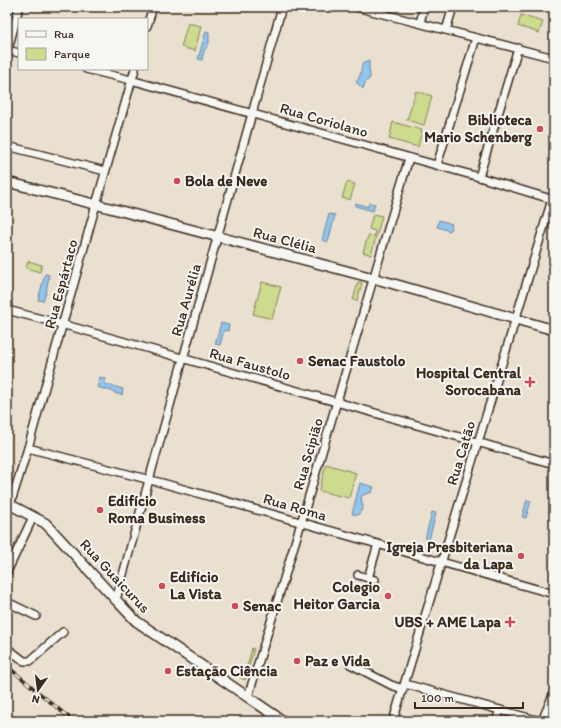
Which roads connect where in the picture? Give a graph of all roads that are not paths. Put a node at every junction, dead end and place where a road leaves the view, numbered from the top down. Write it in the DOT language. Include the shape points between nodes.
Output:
graph roads {
  1 [pos="19,7"];
  2 [pos="152,7"];
  3 [pos="282,7"];
  4 [pos="356,7"];
  5 [pos="424,7"];
  6 [pos="453,7"];
  7 [pos="148,22"];
  8 [pos="420,24"];
  9 [pos="446,30"];
  10 [pos="476,38"];
  11 [pos="518,48"];
  12 [pos="7,51"];
  13 [pos="18,52"];
  14 [pos="554,58"];
  15 [pos="90,70"];
  16 [pos="135,70"];
  17 [pos="132,80"];
  18 [pos="252,114"];
  19 [pos="7,146"];
  20 [pos="409,158"];
  21 [pos="437,165"];
  22 [pos="105,171"];
  23 [pos="479,177"];
  24 [pos="7,182"];
  25 [pos="553,198"];
  26 [pos="96,204"];
  27 [pos="218,237"];
  28 [pos="373,278"];
  29 [pos="7,310"];
  30 [pos="516,320"];
  31 [pos="63,324"];
  32 [pos="554,330"];
  33 [pos="183,358"];
  34 [pos="337,402"];
  35 [pos="478,442"];
  36 [pos="28,448"];
  37 [pos="554,464"];
  38 [pos="149,480"];
  39 [pos="9,504"];
  40 [pos="33,517"];
  41 [pos="301,523"];
  42 [pos="378,544"];
  43 [pos="442,562"];
  44 [pos="7,572"];
  45 [pos="358,575"];
  46 [pos="554,594"];
  47 [pos="116,600"];
  48 [pos="7,602"];
  49 [pos="36,616"];
  50 [pos="63,632"];
  51 [pos="7,648"];
  52 [pos="350,664"];
  53 [pos="404,686"];
  54 [pos="554,695"];
  55 [pos="248,697"];
  56 [pos="500,710"];
  57 [pos="283,721"];
  58 [pos="393,721"];
  59 [pos="496,721"];
  60 [pos="541,721"];
  1 -- 12 [label="street"];
  2 -- 7 [label="street"];
  3 -- 18 [label="street, Rua Aurélia"];
  4 -- 8 [label="street"];
  5 -- 8 [label="street"];
  6 -- 9 [label="street"];
  8 -- 9 [label="street"];
  9 -- 10 [label="street"];
  10 -- 11 [label="street"];
  10 -- 21 [label="street"];
  11 -- 14 [label="street"];
  11 -- 23 [label="street"];
  12 -- 13 [label="street"];
  15 -- 17 [label="street, Rua Coriolano"];
  16 -- 17 [label="street, Rua Espártaco"];
  17 -- 18 [label="street, Rua Coriolano"];
  17 -- 22 [label="street, Rua Espártaco"];
  18 -- 20 [label="street, Rua Coriolano"];
  18 -- 27 [label="street, Rua Aurélia"];
  19 -- 22 [label="street"];
  20 -- 21 [label="street, Rua Coriolano"];
  20 -- 28 [label="street"];
  21 -- 23 [label="street, Rua Coriolano"];
  22 -- 26 [label="street, Rua Espártaco"];
  23 -- 25 [label="street, Rua Coriolano"];
  24 -- 26 [label="main road, Rua Clélia"];
  25 -- 30 [label="street, Rua Catão"];
  26 -- 27 [label="main road, Rua Clélia"];
  26 -- 31 [label="street, Rua Espártaco"];
  27 -- 28 [label="main road, Rua Clélia"];
  27 -- 33 [label="street, Rua Aurélia"];
  28 -- 30 [label="main road, Rua Clélia"];
  28 -- 34 [label="street, Rua Scipião"];
  29 -- 31 [label="street, Rua Faustolo"];
  30 -- 32 [label="main road, Rua Clélia"];
  30 -- 35 [label="street, Rua Catão"];
  31 -- 33 [label="street, Rua Faustolo"];
  31 -- 36 [label="street, Rua Espártaco"];
  33 -- 34 [label="street, Rua Faustolo"];
  33 -- 38 [label="street, Rua Aurélia"];
  34 -- 35 [label="street, Rua Faustolo"];
  34 -- 41 [label="street, Rua Scipião"];
  35 -- 37 [label="street, Rua Faustolo"];
  35 -- 43 [label="street, Rua Catão"];
  36 -- 38 [label="street, Rua Roma"];
  36 -- 39 [label="street, Rua Espártaco"];
  38 -- 41 [label="street, Rua Roma"];
  38 -- 47 [label="street, Rua Aurélia"];
  39 -- 40 [label="main road, Rua Guaicurus"];
  40 -- 44 [label="street"];
  40 -- 47 [label="main road, Rua Guaicurus" via="45,523"];
  41 -- 42 [label="street, Rua Roma"];
  41 -- 55 [label="street, Rua Scipião"];
  42 -- 43 [label="street, Rua Roma"];
  42 -- 45 [label="street" via="372,579"];
  43 -- 46 [label="street, Rua Roma"];
  43 -- 53 [label="street, Rua Catão"];
  47 -- 55 [label="main road, Rua Guaicurus" via="136,621"];
  48 -- 49 [label="street"];
  50 -- 51 [label="street" via="30,661 24,661"];
  52 -- 53 [label="street" via="391,685"];
  53 -- 56 [label="street"];
  53 -- 58 [label="street, Rua Catão"];
  54 -- 60 [label="main road"];
  55 -- 57 [label="main road, Rua Guaicurus"];
  56 -- 59 [label="street"];
  56 -- 60 [label="street"];
}
